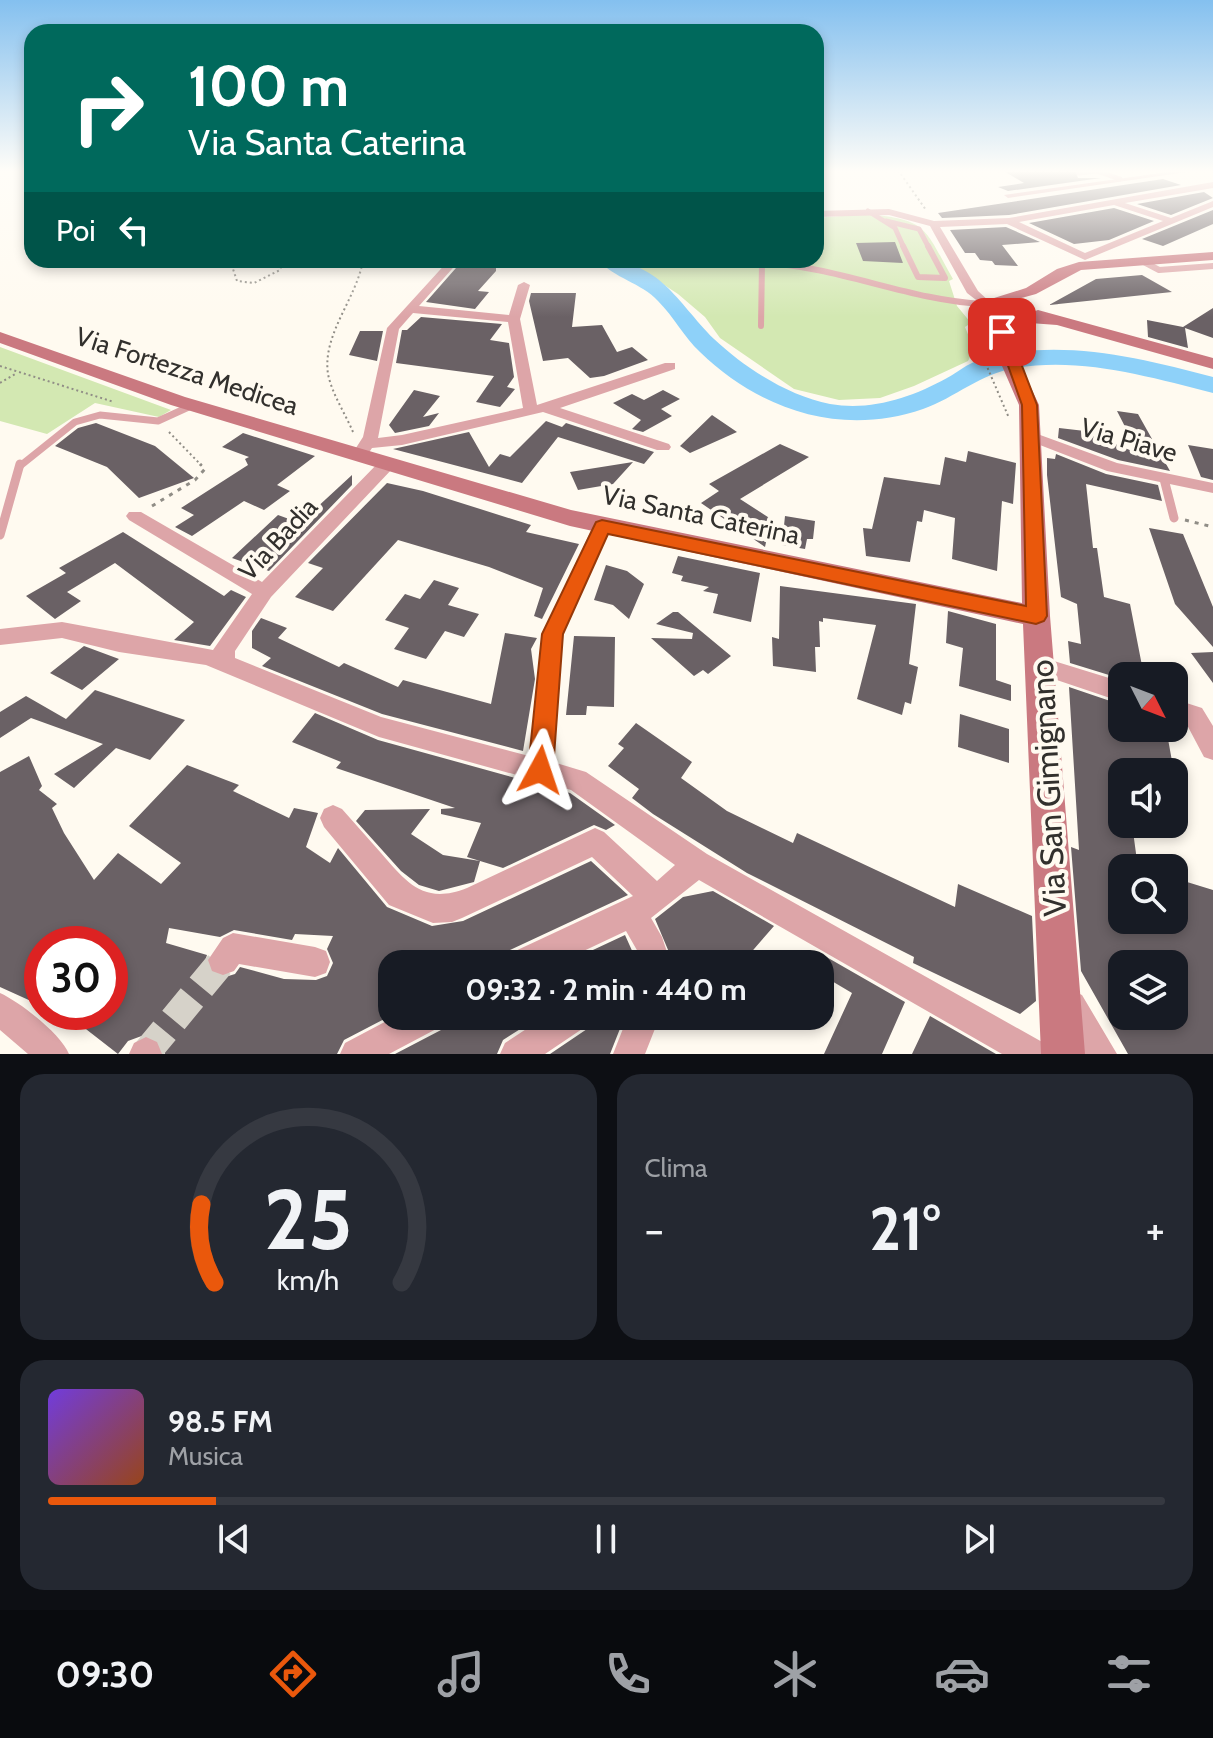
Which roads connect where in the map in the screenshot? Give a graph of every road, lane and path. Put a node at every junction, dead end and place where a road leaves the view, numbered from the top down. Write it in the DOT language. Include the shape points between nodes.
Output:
graph roads {
  1 [pos="883,219"];
  2 [pos="920,219"];
  3 [pos="931,219"];
  4 [pos="1020,219"];
  5 [pos="1168,220"];
  6 [pos="886,221"];
  7 [pos="1009,221"];
  8 [pos="934,224"];
  9 [pos="1110,247"];
  10 [pos="1213,256"];
  11 [pos="1085,261"];
  12 [pos="1142,261"];
  13 [pos="1120,262"];
  14 [pos="1213,266"];
  15 [pos="233,268"];
  16 [pos="281,268"];
  17 [pos="361,268"];
  18 [pos="447,268"];
  19 [pos="762,268"];
  20 [pos="821,268"];
  21 [pos="524,285"];
  22 [pos="1031,291"];
  23 [pos="989,304"];
  24 [pos="408,309"];
  25 [pos="1022,313"];
  26 [pos="514,319"];
  27 [pos="761,326"];
  28 [pos="970,327"];
  29 [pos="1001,335"];
  30 [pos="0,337"];
  31 [pos="1213,364"];
  32 [pos="0,366"];
  33 [pos="670,366"];
  34 [pos="17,373"];
  35 [pos="0,383"];
  36 [pos="115,403"];
  37 [pos="193,405"];
  38 [pos="537,409"];
  39 [pos="175,428"];
  40 [pos="1022,430"];
  41 [pos="663,447"];
  42 [pos="363,449"];
  43 [pos="387,464"];
  44 [pos="1164,479"];
  45 [pos="1213,488"];
  46 [pos="135,516"];
  47 [pos="1174,518"];
  48 [pos="602,526"];
  49 [pos="1213,527"];
  50 [pos="0,535"];
  51 [pos="264,592"];
  52 [pos="1036,616"];
  53 [pos="0,637"];
  54 [pos="224,661"];
  55 [pos="1041,666"];
  56 [pos="1108,688"];
  57 [pos="1188,713"];
  58 [pos="1213,749"];
  59 [pos="540,770"];
  60 [pos="333,818"];
  61 [pos="697,864"];
  62 [pos="644,906"];
  63 [pos="551,950"];
  64 [pos="653,950"];
  65 [pos="223,960"];
  66 [pos="315,962"];
  67 [pos="1060,986"];
  68 [pos="0,1009"];
  69 [pos="412,1030"];
  70 [pos="553,1030"];
  71 [pos="638,1030"];
  72 [pos="393,1046"];
  73 [pos="1039,1053"];
  74 [pos="53,1054"];
  75 [pos="356,1054"];
  76 [pos="516,1054"];
  77 [pos="629,1054"];
  78 [pos="1101,1054"];
  1 -- 6 [label="lane"];
  2 -- 8 [label="street"];
  3 -- 8 [label="path"];
  4 -- 7 [label="street"];
  5 -- 9 [label="street"];
  6 -- 6 [label="lane" via="897,231 918,277 945,278 919,229"];
  7 -- 8 [label="street"];
  7 -- 11 [label="street"];
  8 -- 23 [label="street" via="971,287"];
  9 -- 11 [label="street"];
  9 -- 13 [label="street" via="1106,253"];
  10 -- 12 [label="main road"];
  11 -- 13 [label="main road"];
  11 -- 22 [label="main road"];
  12 -- 13 [label="main road"];
  12 -- 14 [label="lane" via="1159,270"];
  15 -- 16 [label="path" via="237,281 254,283"];
  17 -- 42 [label="path" via="333,339 328,372"];
  18 -- 24 [label="street"];
  19 -- 27 [label="lane"];
  20 -- 23 [label="lane" via="951,301"];
  21 -- 26 [label="street"];
  22 -- 23 [label="main road"];
  22 -- 25 [label="main road"];
  23 -- 25 [label="main road"];
  23 -- 29 [label="main road, Via San Gimignano"];
  24 -- 26 [label="street"];
  24 -- 42 [label="street" via="388,342"];
  25 -- 29 [label="main road"];
  25 -- 31 [label="main road"];
  26 -- 38 [label="street"];
  28 -- 40 [label="path"];
  29 -- 40 [label="main road, Via San Gimignano" via="1027,393"];
  30 -- 37 [label="main road, Via Fortezza Medicea"];
  32 -- 34 [label="path"];
  33 -- 38 [label="street"];
  34 -- 35 [label="path"];
  34 -- 36 [label="path"];
  37 -- 42 [label="main road, Via Fortezza Medicea"];
  37 -- 50 [label="lane" via="158,421 96,415 75,422 21,462"];
  38 -- 41 [label="street"];
  38 -- 42 [label="street"];
  39 -- 46 [label="path" via="167,433 205,467 204,472"];
  40 -- 44 [label="street, Via Piave" via="1105,465"];
  40 -- 52 [label="main road, Via San Gimignano"];
  42 -- 43 [label="main road, Via Santa Caterina"];
  43 -- 48 [label="main road, Via Santa Caterina"];
  43 -- 51 [label="street, Via Badia"];
  44 -- 45 [label="street, Via Piave"];
  44 -- 47 [label="lane"];
  46 -- 51 [label="street"];
  47 -- 49 [label="path"];
  48 -- 52 [label="main road, Via Santa Caterina"];
  48 -- 59 [label="street" via="553,634"];
  51 -- 54 [label="street, Via Badia" via="224,650"];
  52 -- 55 [label="main road, Via San Gimignano"];
  53 -- 54 [label="street" via="62,630"];
  54 -- 59 [label="street" via="379,727"];
  55 -- 56 [label="street"];
  55 -- 67 [label="main road, Via San Gimignano"];
  57 -- 58 [label="street"];
  59 -- 61 [label="street" via="592,789"];
  60 -- 62 [label="street" via="392,889 425,908 462,904 595,841"];
  61 -- 62 [label="street"];
  61 -- 73 [label="street"];
  62 -- 63 [label="street"];
  62 -- 64 [label="street"];
  65 -- 66 [label="street" via="233,948"];
  67 -- 73 [label="main road, Via San Gimignano"];
  67 -- 78 [label="street"];
  68 -- 74 [label="street"];
  69 -- 72 [label="street"];
  70 -- 76 [label="street"];
  71 -- 77 [label="street"];
  72 -- 75 [label="street"];
}
